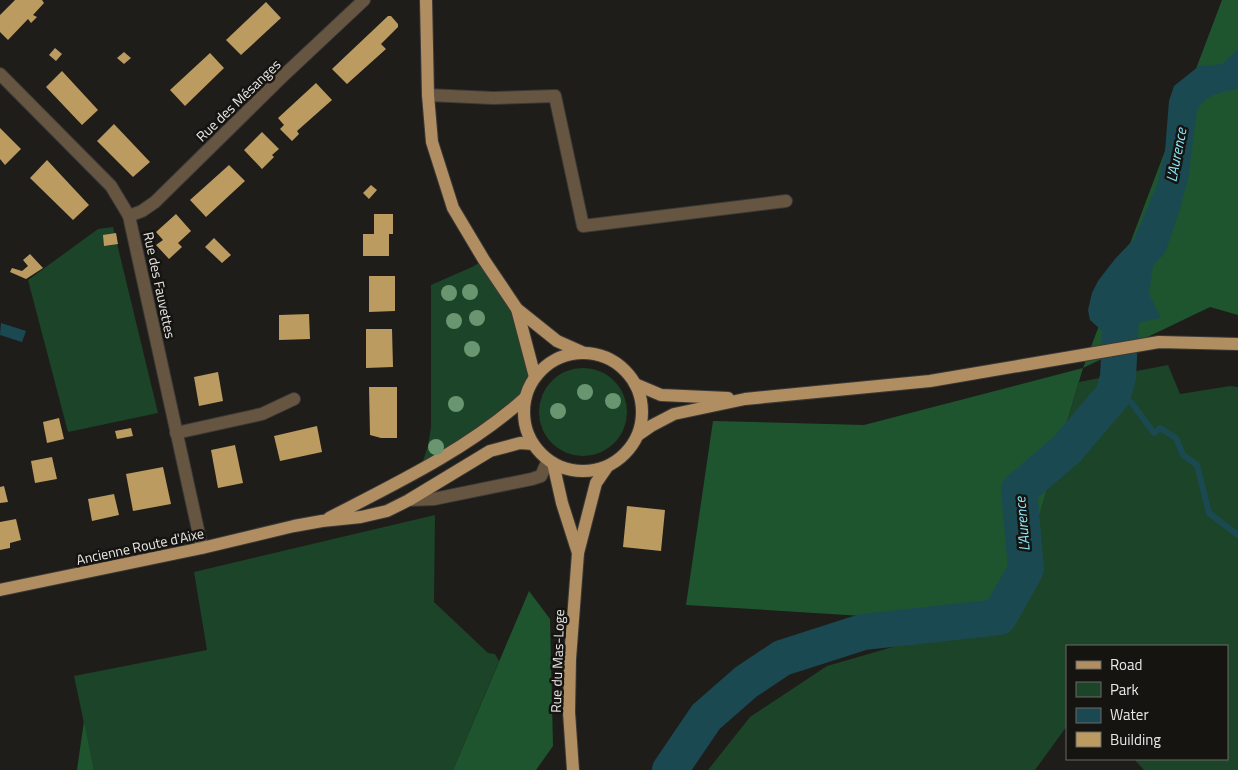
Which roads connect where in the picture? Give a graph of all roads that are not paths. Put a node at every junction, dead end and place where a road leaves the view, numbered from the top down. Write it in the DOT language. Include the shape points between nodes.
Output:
graph roads {
  1 [pos="364,0"];
  2 [pos="426,0"];
  3 [pos="0,74"];
  4 [pos="428,95"];
  5 [pos="786,202"];
  6 [pos="129,216"];
  7 [pos="517,309"];
  8 [pos="1238,344"];
  9 [pos="584,353"];
  10 [pos="535,377"];
  11 [pos="635,384"];
  12 [pos="525,398"];
  13 [pos="294,399"];
  14 [pos="745,399"];
  15 [pos="176,433"];
  16 [pos="638,434"];
  17 [pos="533,444"];
  18 [pos="551,462"];
  19 [pos="607,467"];
  20 [pos="409,500"];
  21 [pos="322,521"];
  22 [pos="202,548"];
  23 [pos="578,553"];
  24 [pos="0,590"];
  25 [pos="573,770"];
  1 -- 6 [label="street, Rue des Mésanges" via="155,202"];
  2 -- 4 [label="main road"];
  3 -- 6 [label="street, Rue des Fauvettes" via="111,186"];
  4 -- 5 [label="street" via="555,96 583,226"];
  4 -- 7 [label="main road" via="432,142 453,208"];
  6 -- 15 [label="street, Rue des Fauvettes"];
  7 -- 9 [label="main road" via="556,341"];
  7 -- 10 [label="main road"];
  8 -- 14 [label="main road" via="1159,342 930,381"];
  9 -- 10 [label="main road" via="565,356 548,364"];
  9 -- 11 [label="main road" via="614,362"];
  10 -- 12 [label="main road"];
  11 -- 14 [label="main road" via="661,395"];
  11 -- 16 [label="main road" via="641,400 642,418"];
  12 -- 17 [label="main road" via="526,430"];
  12 -- 21 [label="main road" via="443,457"];
  13 -- 15 [label="street" via="262,414"];
  14 -- 16 [label="main road" via="674,414"];
  15 -- 22 [label="street, Rue des Fauvettes"];
  16 -- 19 [label="main road" via="620,459"];
  17 -- 18 [label="main road"];
  17 -- 20 [label="main road" via="508,445 490,451"];
  18 -- 19 [label="main road" via="580,471"];
  18 -- 20 [label="street" via="541,476 532,479 434,499"];
  18 -- 23 [label="main road, Rue du Mas-Loge"];
  19 -- 23 [label="main road, Rue du Mas-Loge" via="596,483"];
  20 -- 21 [label="main road" via="387,512"];
  21 -- 22 [label="main road, Ancienne Route d'Aixe"];
  22 -- 24 [label="main road, Ancienne Route d'Aixe"];
  23 -- 25 [label="main road, Rue du Mas-Loge" via="570,659"];
}
